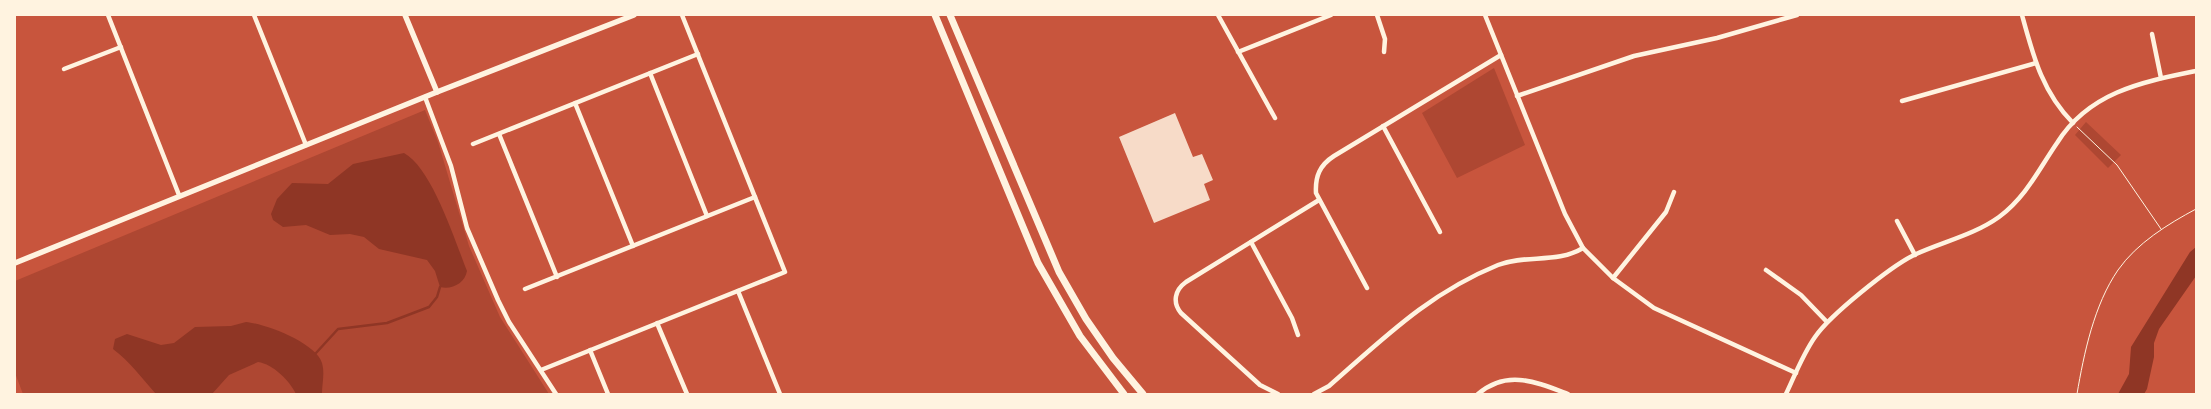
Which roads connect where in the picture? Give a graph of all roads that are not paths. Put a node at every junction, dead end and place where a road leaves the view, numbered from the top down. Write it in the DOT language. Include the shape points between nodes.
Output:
graph roads {
  1 [pos="108,15"];
  2 [pos="254,15"];
  3 [pos="405,15"];
  4 [pos="634,15"];
  5 [pos="682,15"];
  6 [pos="935,15"];
  7 [pos="950,15"];
  8 [pos="1218,15"];
  9 [pos="1331,15"];
  10 [pos="1377,15"];
  11 [pos="1485,15"];
  12 [pos="1797,15"];
  13 [pos="2022,15"];
  14 [pos="2152,34"];
  15 [pos="121,47"];
  16 [pos="1238,52"];
  17 [pos="1384,52"];
  18 [pos="698,54"];
  19 [pos="1501,55"];
  20 [pos="2036,63"];
  21 [pos="64,70"];
  22 [pos="2196,70"];
  23 [pos="650,73"];
  24 [pos="2161,78"];
  25 [pos="437,92"];
  26 [pos="1517,96"];
  27 [pos="424,97"];
  28 [pos="1902,101"];
  29 [pos="575,103"];
  30 [pos="1275,118"];
  31 [pos="2073,123"];
  32 [pos="1383,126"];
  33 [pos="499,134"];
  34 [pos="473,144"];
  35 [pos="306,145"];
  36 [pos="1674,192"];
  37 [pos="179,196"];
  38 [pos="755,197"];
  39 [pos="1319,200"];
  40 [pos="707,216"];
  41 [pos="1897,221"];
  42 [pos="1440,232"];
  43 [pos="1251,242"];
  44 [pos="633,246"];
  45 [pos="1583,248"];
  46 [pos="1915,255"];
  47 [pos="15,263"];
  48 [pos="1766,270"];
  49 [pos="557,277"];
  50 [pos="1613,278"];
  51 [pos="1368,288"];
  52 [pos="525,289"];
  53 [pos="738,291"];
  54 [pos="1827,322"];
  55 [pos="657,323"];
  56 [pos="1298,334"];
  57 [pos="590,350"];
  58 [pos="541,370"];
  59 [pos="1796,373"];
  60 [pos="556,394"];
  61 [pos="608,394"];
  62 [pos="687,394"];
  63 [pos="780,394"];
  64 [pos="1124,394"];
  65 [pos="1143,394"];
  66 [pos="1278,394"];
  67 [pos="1316,394"];
  68 [pos="1478,394"];
  69 [pos="1568,394"];
  70 [pos="1786,394"];
  1 -- 15 [label="street"];
  2 -- 35 [label="street"];
  3 -- 25 [label="street"];
  4 -- 25 [label="street"];
  5 -- 18 [label="street"];
  6 -- 64 [label="main road" via="1038,263 1080,336"];
  7 -- 65 [label="main road" via="1058,272 1113,358"];
  8 -- 16 [label="street"];
  9 -- 16 [label="street"];
  10 -- 17 [label="street" via="1385,39"];
  11 -- 19 [label="street"];
  12 -- 26 [label="street" via="1716,38 1634,56"];
  13 -- 20 [label="street"];
  14 -- 24 [label="street"];
  15 -- 21 [label="street"];
  15 -- 37 [label="street"];
  16 -- 30 [label="street"];
  18 -- 23 [label="street"];
  18 -- 38 [label="street"];
  19 -- 26 [label="street"];
  19 -- 32 [label="street"];
  20 -- 28 [label="street"];
  20 -- 31 [label="street" via="2054,102"];
  22 -- 24 [label="street"];
  23 -- 29 [label="street"];
  23 -- 40 [label="street"];
  24 -- 31 [label="street" via="2112,93"];
  25 -- 27 [label="street"];
  26 -- 45 [label="street" via="1565,214"];
  27 -- 35 [label="street"];
  27 -- 58 [label="street" via="443,143 480,261 509,322"];
  29 -- 33 [label="street"];
  29 -- 44 [label="street"];
  31 -- 46 [label="street" via="2028,189 2007,210 1982,227"];
  32 -- 39 [label="street" via="1325,163 1316,179"];
  32 -- 42 [label="street"];
  33 -- 34 [label="street"];
  33 -- 49 [label="street"];
  35 -- 37 [label="street"];
  36 -- 50 [label="street" via="1666,212"];
  37 -- 47 [label="street"];
  38 -- 40 [label="street"];
  38 -- 53 [label="street" via="785,272"];
  39 -- 43 [label="street"];
  39 -- 51 [label="street"];
  40 -- 44 [label="street"];
  41 -- 46 [label="street"];
  43 -- 56 [label="street"];
  43 -- 66 [label="street" via="1181,285 1175,300 1181,313 1202,333 1260,385"];
  44 -- 49 [label="street"];
  45 -- 50 [label="street"];
  45 -- 67 [label="street" via="1565,257 1500,265 1437,296"];
  46 -- 54 [label="street" via="1890,270"];
  48 -- 54 [label="street" via="1801,295"];
  49 -- 52 [label="street"];
  50 -- 59 [label="street" via="1654,308"];
  53 -- 55 [label="street"];
  53 -- 63 [label="street"];
  54 -- 59 [label="street" via="1807,349"];
  55 -- 57 [label="street"];
  55 -- 62 [label="street"];
  57 -- 58 [label="street"];
  57 -- 61 [label="street"];
  58 -- 60 [label="street"];
  59 -- 70 [label="street"];
  68 -- 69 [label="street" via="1494,383 1522,378"];
}
